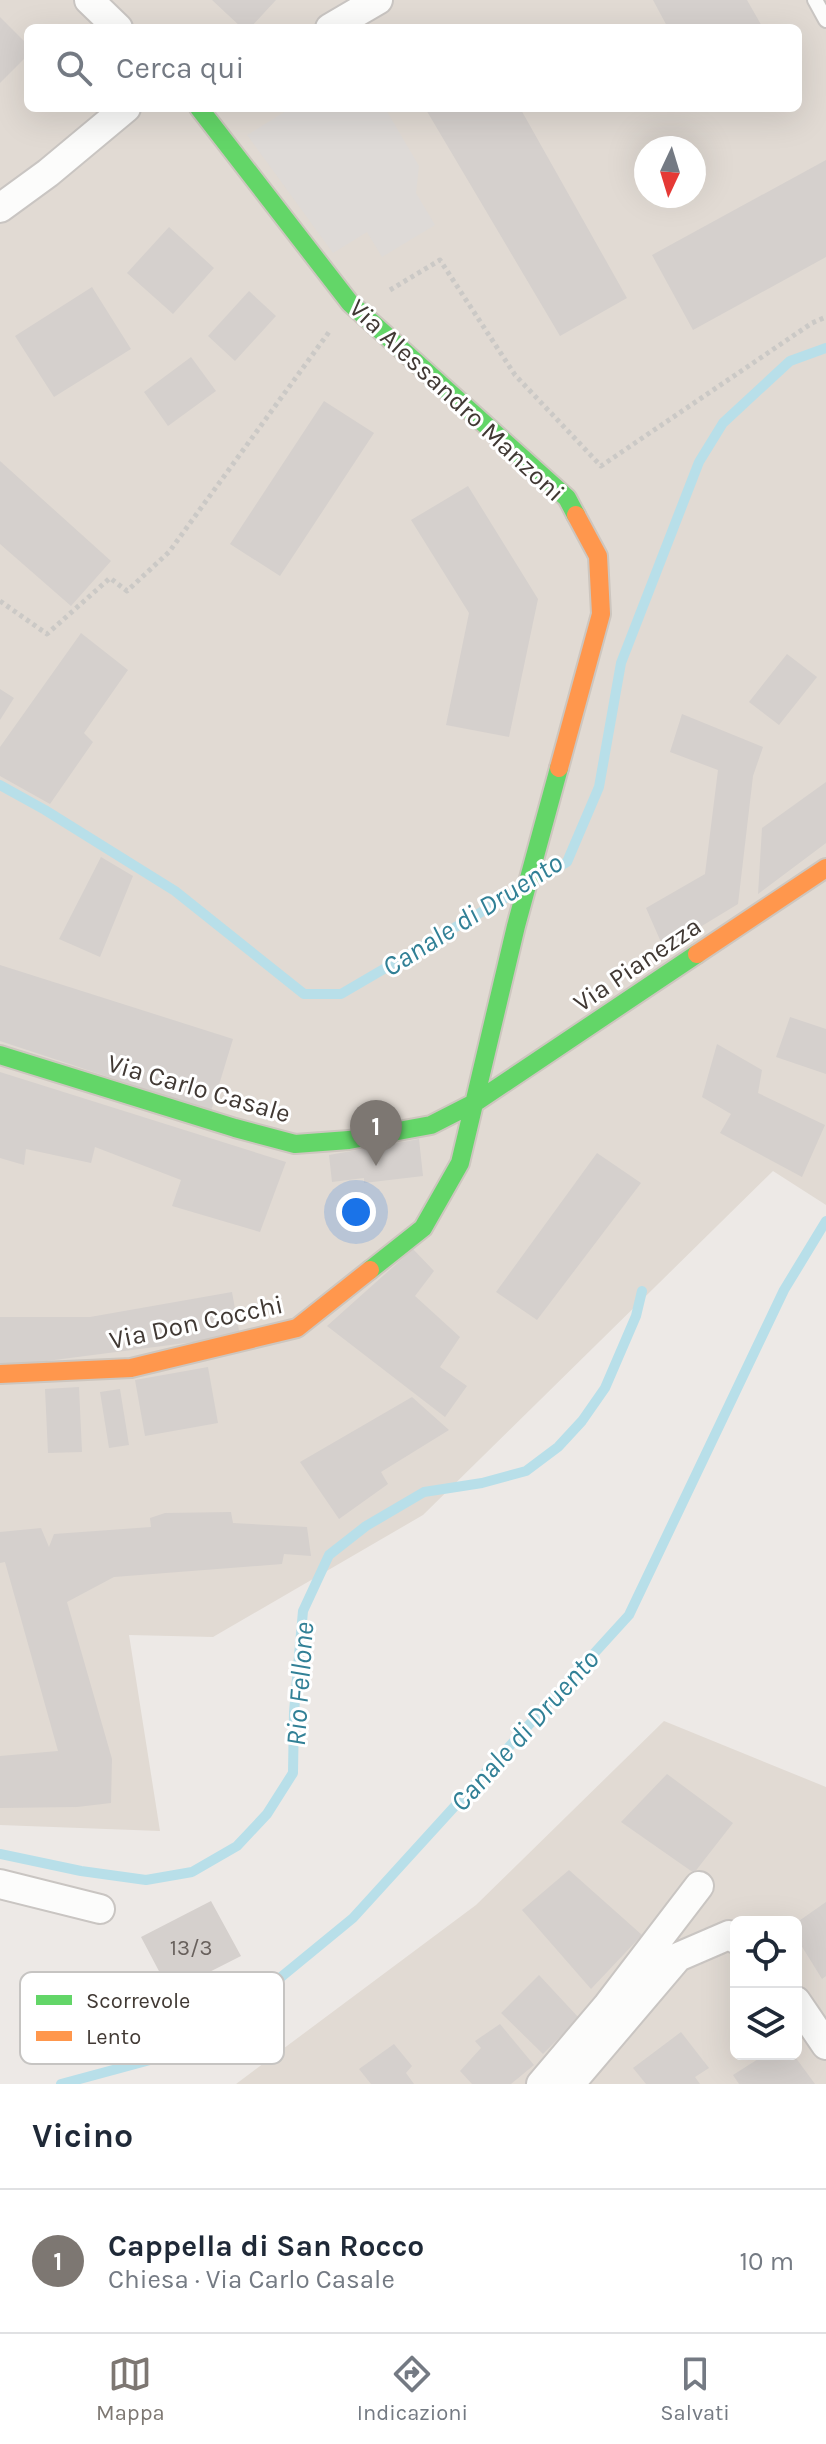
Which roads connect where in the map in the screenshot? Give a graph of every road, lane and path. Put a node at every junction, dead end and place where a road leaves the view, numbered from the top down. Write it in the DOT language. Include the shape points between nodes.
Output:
graph roads {
  1 [pos="89,0"];
  2 [pos="378,0"];
  3 [pos="815,0"];
  4 [pos="826,20"];
  5 [pos="114,24"];
  6 [pos="337,24"];
  7 [pos="121,112"];
  8 [pos="202,112"];
  9 [pos="0,208"];
  10 [pos="350,303"];
  11 [pos="826,317"];
  12 [pos="0,601"];
  13 [pos="826,868"];
  14 [pos="0,1055"];
  15 [pos="476,1102"];
  16 [pos="0,1374"];
  17 [pos="0,1884"];
  18 [pos="699,1886"];
  19 [pos="100,1909"];
  20 [pos="730,1936"];
  21 [pos="802,2010"];
  22 [pos="826,2045"];
  23 [pos="541,2084"];
  24 [pos="570,2084"];
  1 -- 5 [label="street"];
  2 -- 6 [label="street"];
  3 -- 4 [label="lane"];
  7 -- 9 [label="street"];
  8 -- 10 [label="street, Via Alessandro Manzoni"];
  10 -- 11 [label="path" via="384,294 440,260 515,375 601,466"];
  10 -- 12 [label="path" via="169,552 127,591 110,578 47,634"];
  10 -- 15 [label="street, Via Alessandro Manzoni" via="567,498 598,556 601,614 516,926"];
  13 -- 15 [label="street, Via Pianezza"];
  14 -- 15 [label="street, Via Carlo Casale" via="295,1144 431,1125"];
  15 -- 16 [label="street, Via Don Cocchi" via="460,1163 423,1228 297,1328 131,1368"];
  17 -- 19 [label="street"];
  18 -- 23 [label="street"];
  20 -- 24 [label="street" via="678,1957"];
  21 -- 22 [label="street"];
}
